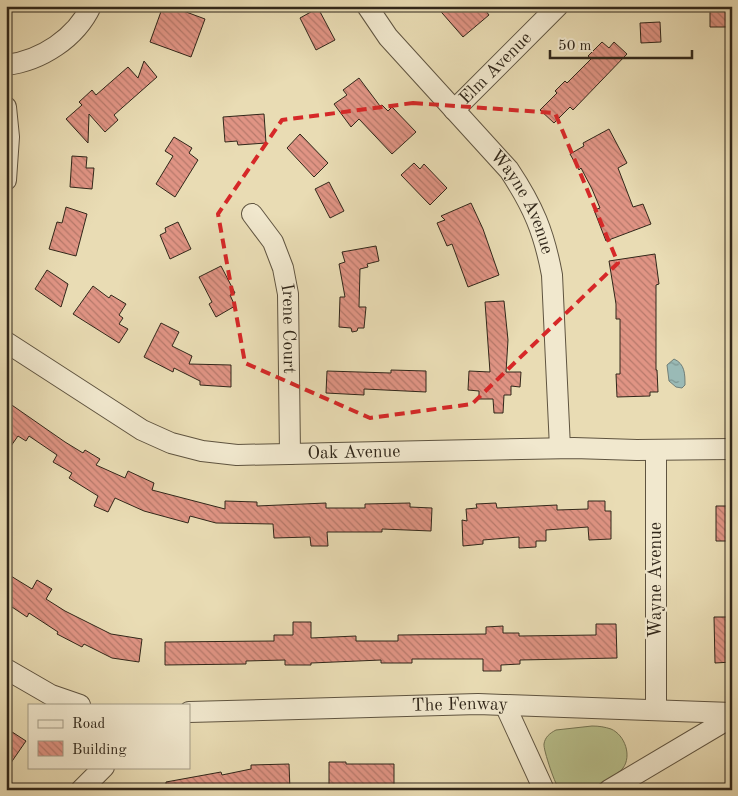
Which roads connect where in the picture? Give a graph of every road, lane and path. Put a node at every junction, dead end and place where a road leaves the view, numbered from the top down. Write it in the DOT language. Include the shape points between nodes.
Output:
graph roads {
  1 [pos="91,6"];
  2 [pos="367,6"];
  3 [pos="558,6"];
  4 [pos="6,64"];
  5 [pos="6,107"];
  6 [pos="454,110"];
  7 [pos="6,180"];
  8 [pos="252,214"];
  9 [pos="6,342"];
  10 [pos="560,448"];
  11 [pos="732,449"];
  12 [pos="656,450"];
  13 [pos="290,454"];
  14 [pos="6,669"];
  15 [pos="77,704"];
  16 [pos="505,705"];
  17 [pos="656,710"];
  18 [pos="190,712"];
  19 [pos="732,713"];
  20 [pos="732,717"];
  21 [pos="103,768"];
  22 [pos="81,790"];
  23 [pos="544,790"];
  24 [pos="609,790"];
  1 -- 4 [label="street" via="71,34 52,49 32,59"];
  2 -- 6 [label="street, Wayne Avenue" via="388,37"];
  3 -- 6 [label="street, Elm Avenue"];
  5 -- 7 [label="street" via="9,137"];
  6 -- 10 [label="street, Wayne Avenue" via="509,170 538,219 552,274"];
  8 -- 13 [label="street, Irene Court" via="273,242 284,268 288,294"];
  9 -- 13 [label="street, Oak Avenue" via="142,430 171,443 237,455"];
  10 -- 12 [label="street, Oak Avenue"];
  10 -- 13 [label="street, Oak Avenue"];
  11 -- 12 [label="street, Oak Avenue"];
  12 -- 17 [label="street, Wayne Avenue"];
  14 -- 15 [label="street" via="51,695"];
  16 -- 17 [label="street, The Fenway"];
  16 -- 18 [label="street, The Fenway"];
  16 -- 23 [label="street"];
  17 -- 19 [label="street, The Fenway"];
  20 -- 24 [label="street"];
  21 -- 22 [label="street"];
}
